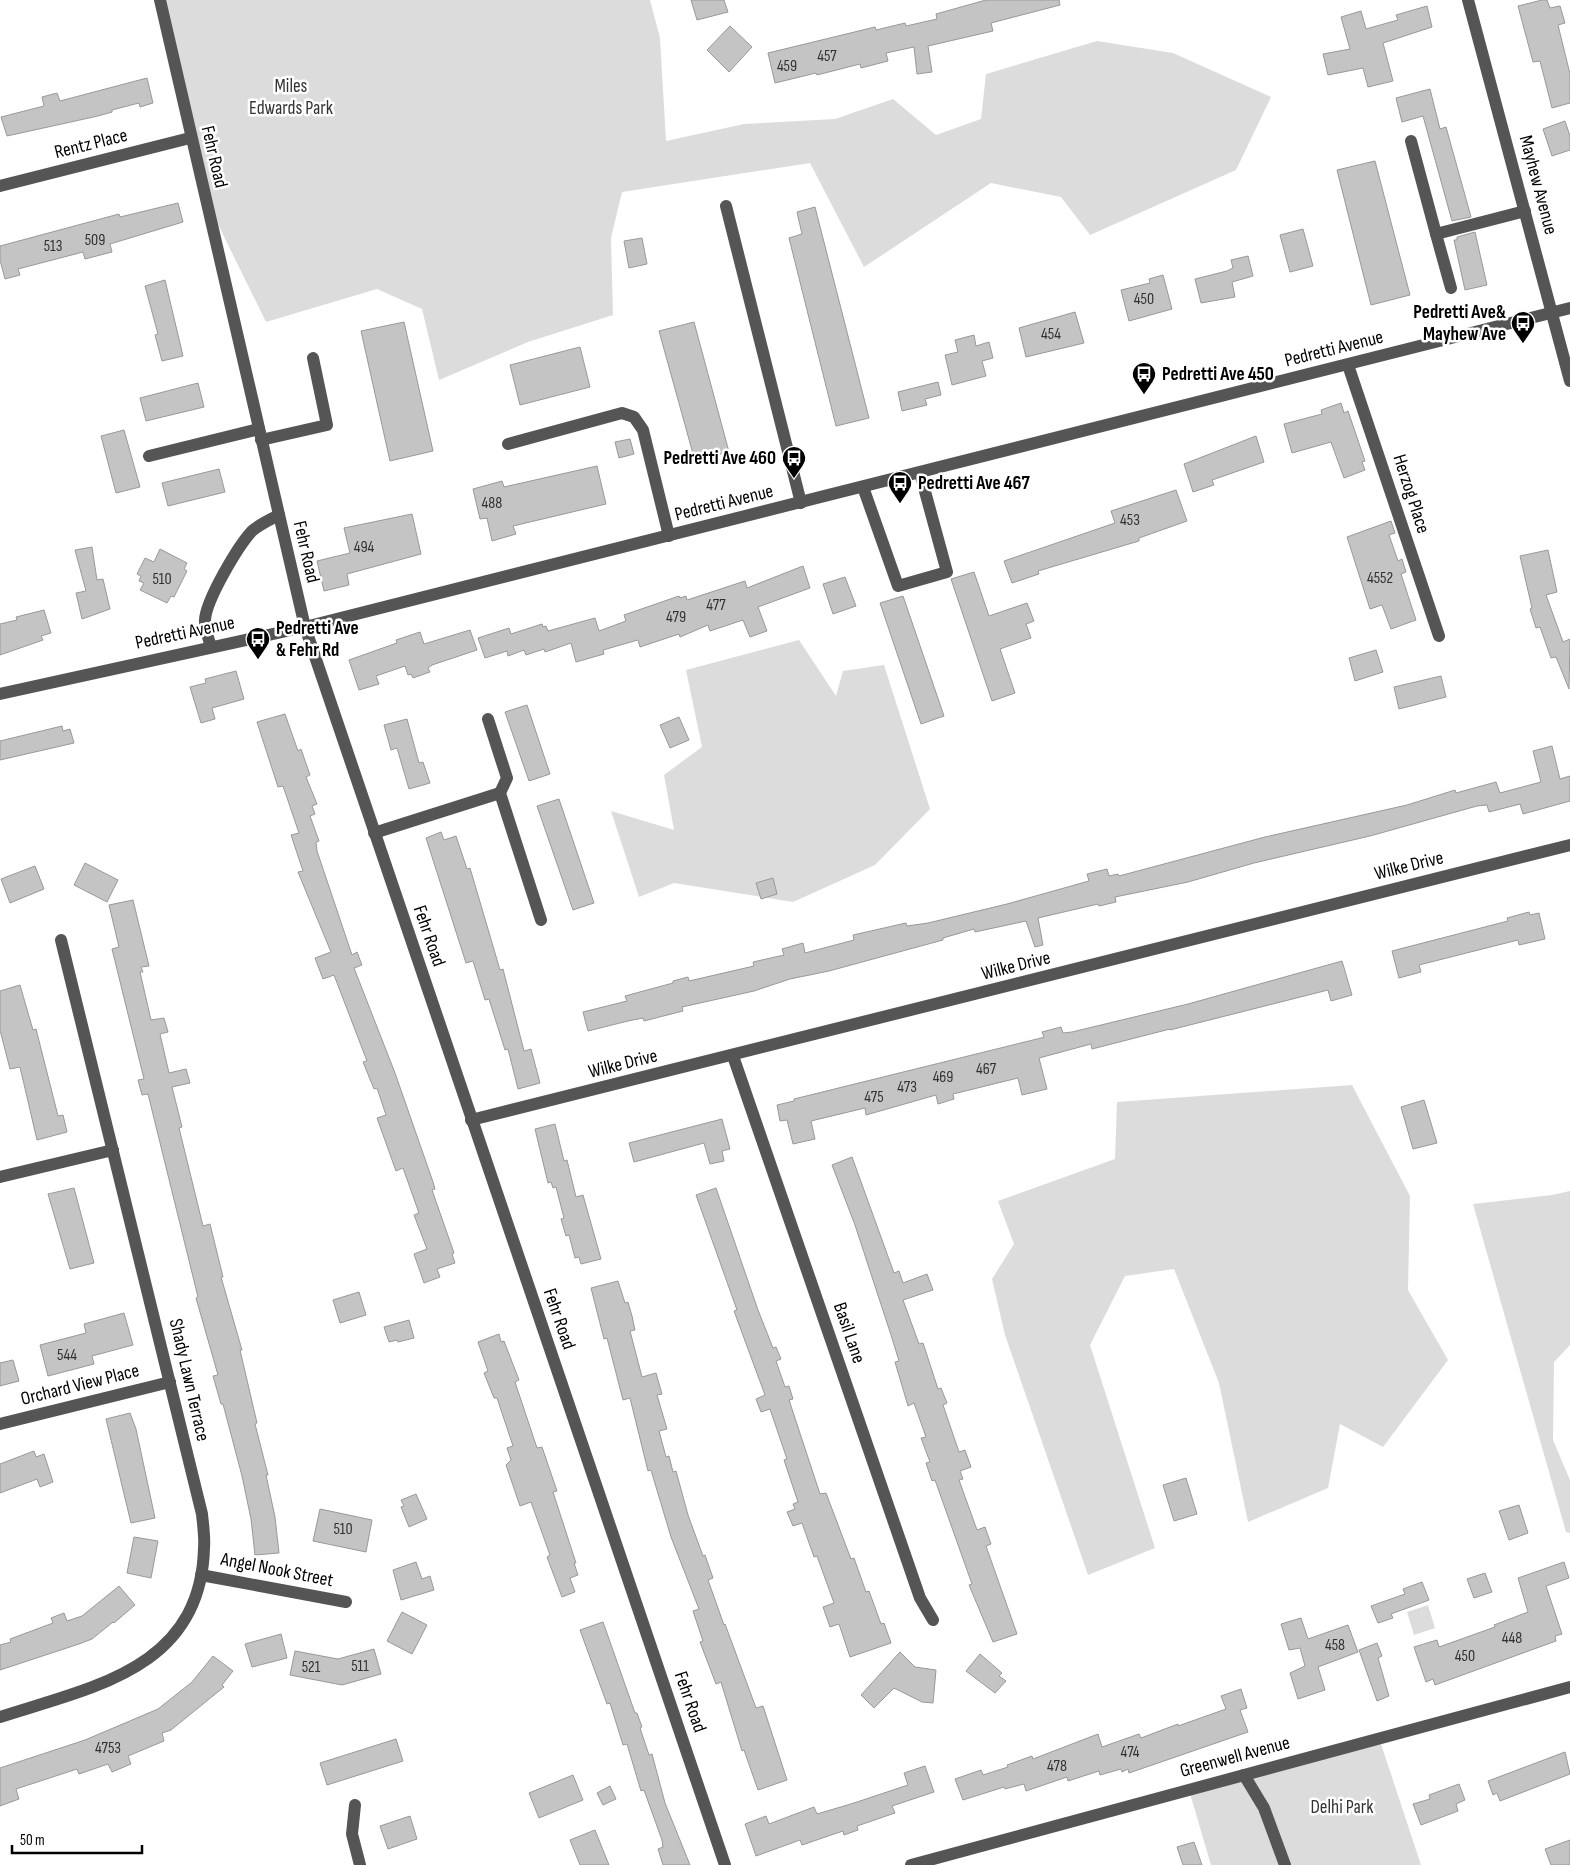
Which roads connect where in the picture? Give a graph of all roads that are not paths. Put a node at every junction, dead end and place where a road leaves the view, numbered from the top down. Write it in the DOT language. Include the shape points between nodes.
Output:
graph roads {
  1 [pos="160,0"];
  2 [pos="1468,0"];
  3 [pos="190,138"];
  4 [pos="1411,141"];
  5 [pos="0,186"];
  6 [pos="726,206"];
  7 [pos="1525,211"];
  8 [pos="1436,234"];
  9 [pos="1451,288"];
  10 [pos="1570,308"];
  11 [pos="1553,314"];
  12 [pos="313,358"];
  13 [pos="1348,365"];
  14 [pos="1570,380"];
  15 [pos="260,434"];
  16 [pos="508,444"];
  17 [pos="148,456"];
  18 [pos="920,473"];
  19 [pos="863,487"];
  20 [pos="801,503"];
  21 [pos="279,515"];
  22 [pos="669,536"];
  23 [pos="305,627"];
  24 [pos="1439,636"];
  25 [pos="211,647"];
  26 [pos="0,694"];
  27 [pos="488,719"];
  28 [pos="500,793"];
  29 [pos="374,833"];
  30 [pos="1570,845"];
  31 [pos="541,920"];
  32 [pos="61,940"];
  33 [pos="733,1056"];
  34 [pos="471,1120"];
  35 [pos="113,1150"];
  36 [pos="0,1177"];
  37 [pos="170,1382"];
  38 [pos="0,1424"];
  39 [pos="202,1575"];
  40 [pos="346,1602"];
  41 [pos="933,1620"];
  42 [pos="1570,1687"];
  43 [pos="0,1717"];
  44 [pos="1244,1775"];
  45 [pos="355,1805"];
  46 [pos="360,1865"];
  47 [pos="726,1865"];
  48 [pos="911,1865"];
  49 [pos="1285,1865"];
  1 -- 3 [label="street, Fehr Road"];
  2 -- 7 [label="street, Mayhew Avenue"];
  3 -- 5 [label="street, Rentz Place"];
  3 -- 15 [label="street, Fehr Road"];
  4 -- 8 [label="street"];
  6 -- 20 [label="street"];
  7 -- 8 [label="street"];
  7 -- 11 [label="street, Mayhew Avenue"];
  8 -- 9 [label="street"];
  10 -- 11 [label="street, Pedretti Avenue"];
  11 -- 13 [label="street, Pedretti Avenue"];
  11 -- 14 [label="street, Mayhew Avenue"];
  12 -- 15 [label="street" via="327,425"];
  13 -- 18 [label="street, Pedretti Avenue"];
  13 -- 24 [label="street, Herzog Place"];
  15 -- 17 [label="street"];
  15 -- 21 [label="street, Fehr Road"];
  16 -- 22 [label="street" via="622,413 634,417 643,430"];
  18 -- 19 [label="street, Pedretti Avenue"];
  18 -- 19 [label="street" via="947,572 898,586"];
  19 -- 20 [label="street, Pedretti Avenue"];
  20 -- 22 [label="street, Pedretti Avenue"];
  21 -- 23 [label="street, Fehr Road"];
  21 -- 25 [label="street" via="262,523 235,553 209,602 204,621"];
  22 -- 23 [label="street, Pedretti Avenue"];
  23 -- 25 [label="street, Pedretti Avenue"];
  23 -- 29 [label="street, Fehr Road"];
  25 -- 26 [label="street, Pedretti Avenue"];
  27 -- 28 [label="street" via="507,778"];
  28 -- 29 [label="street"];
  28 -- 31 [label="street"];
  29 -- 34 [label="street, Fehr Road"];
  30 -- 33 [label="street, Wilke Drive"];
  32 -- 35 [label="street, Shady Lawn Terrace"];
  33 -- 34 [label="street, Wilke Drive"];
  33 -- 41 [label="street, Basil Lane" via="920,1598"];
  34 -- 47 [label="street, Fehr Road"];
  35 -- 36 [label="street"];
  35 -- 37 [label="street, Shady Lawn Terrace"];
  37 -- 38 [label="street, Orchard View Place"];
  37 -- 39 [label="street, Shady Lawn Terrace" via="202,1514"];
  39 -- 40 [label="street, Angel Nook Street"];
  39 -- 43 [label="street, Shady Lawn Terrace" via="195,1598 180,1626 154,1656 113,1680"];
  42 -- 44 [label="street, Greenwell Avenue"];
  44 -- 48 [label="street, Greenwell Avenue"];
  44 -- 49 [label="street" via="1264,1808"];
  45 -- 46 [label="street" via="352,1834"];
}
